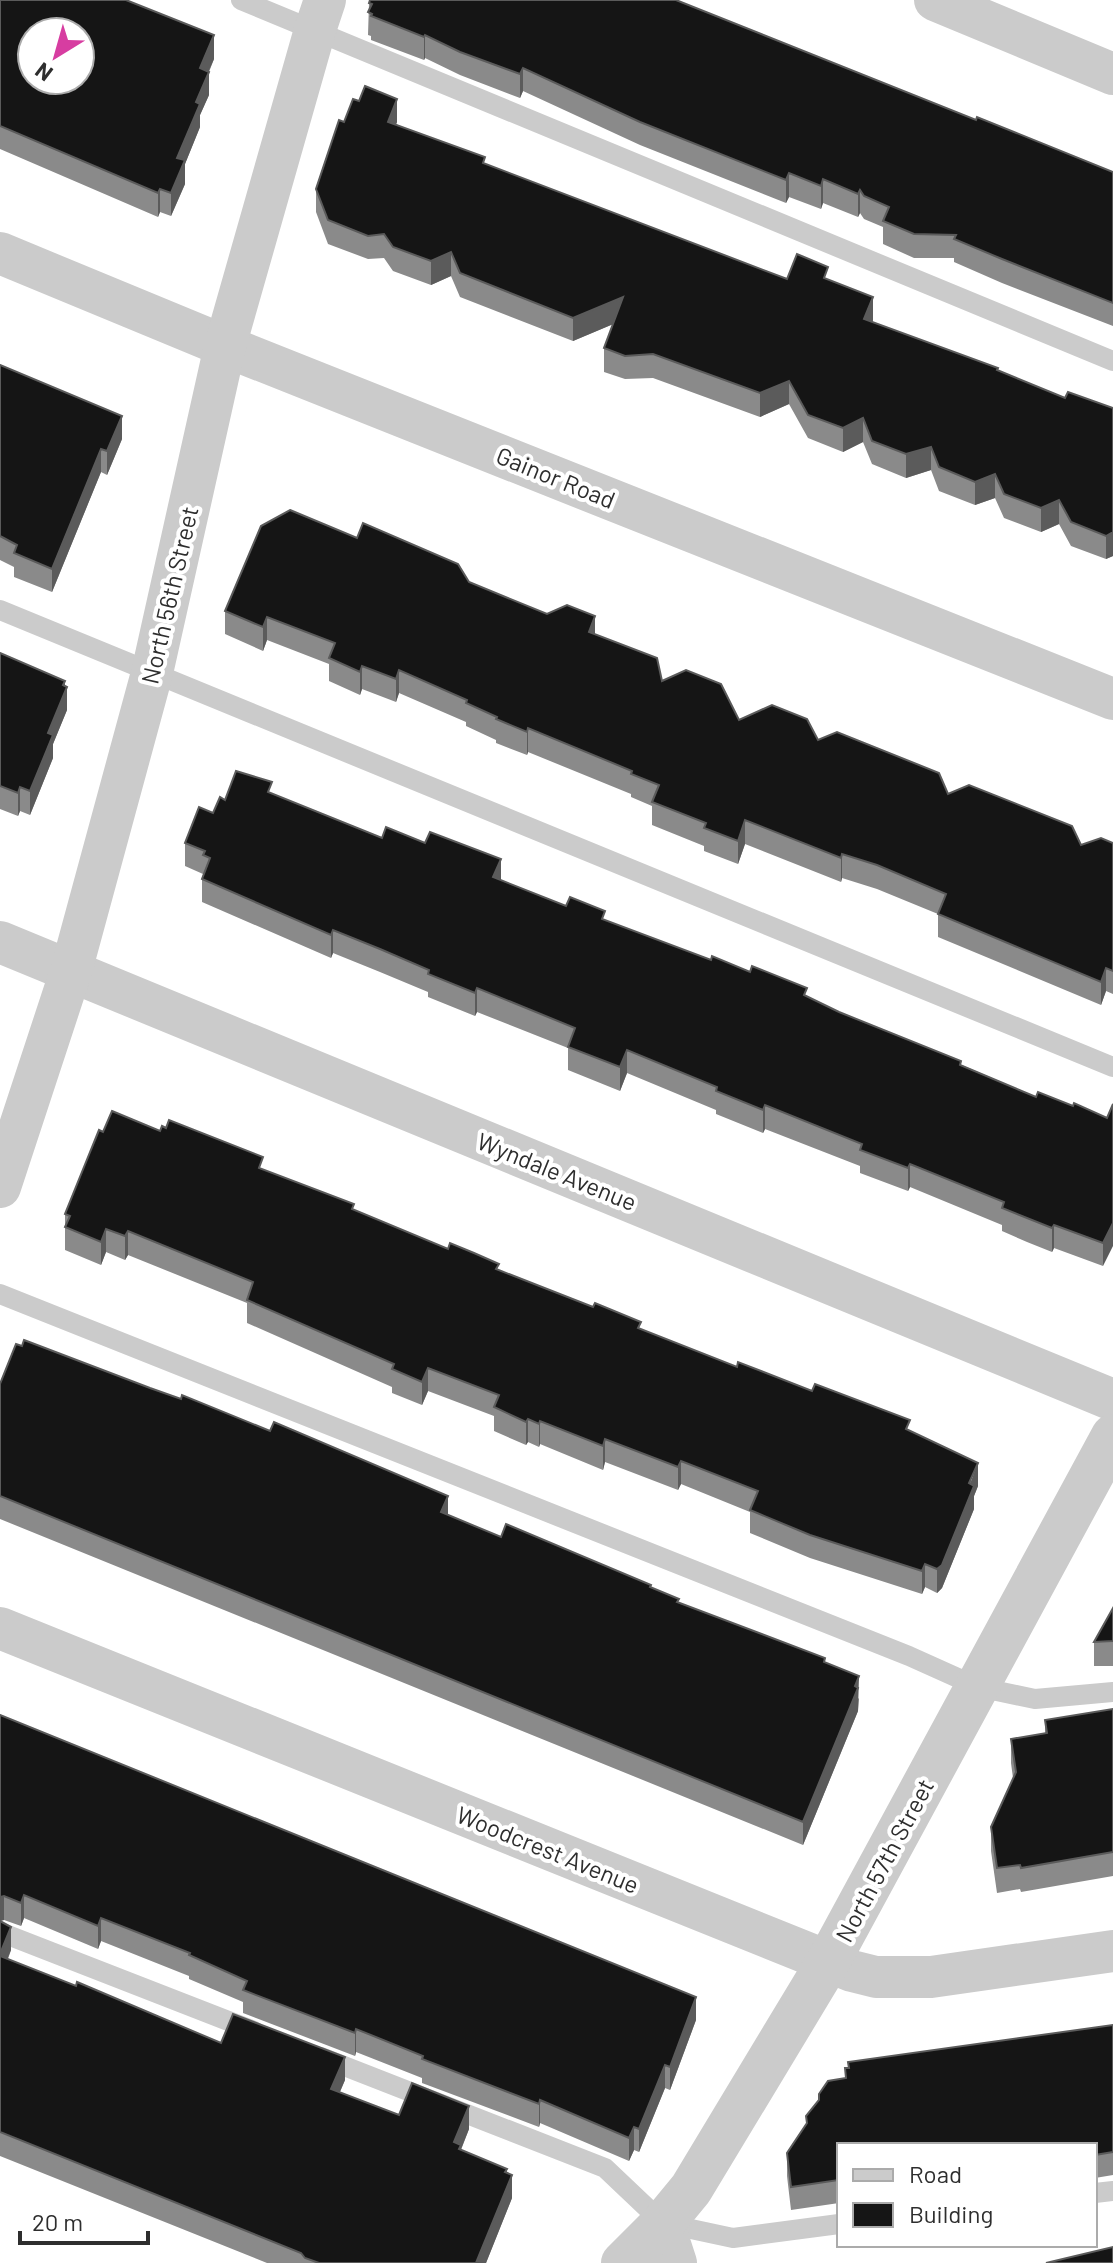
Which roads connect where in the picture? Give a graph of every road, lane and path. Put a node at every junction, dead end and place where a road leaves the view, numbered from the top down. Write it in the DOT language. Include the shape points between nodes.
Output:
graph roads {
  1 [pos="241,0"];
  2 [pos="935,0"];
  3 [pos="320,15"];
  4 [pos="1113,74"];
  5 [pos="0,253"];
  6 [pos="225,346"];
  7 [pos="1113,361"];
  8 [pos="0,610"];
  9 [pos="152,673"];
  10 [pos="1113,699"];
  11 [pos="0,942"];
  12 [pos="71,971"];
  13 [pos="1113,1067"];
  14 [pos="0,1187"];
  15 [pos="0,1294"];
  16 [pos="1113,1400"];
  17 [pos="1113,1436"];
  18 [pos="0,1628"];
  19 [pos="978,1687"];
  20 [pos="1113,1692"];
  21 [pos="0,1932"];
  22 [pos="1113,1951"];
  23 [pos="828,1962"];
  24 [pos="265,2036"];
  25 [pos="310,2053"];
  26 [pos="837,2224"];
  27 [pos="669,2243"];
  28 [pos="623,2263"];
  1 -- 3 [label="lane"];
  2 -- 4 [label="street"];
  3 -- 6 [label="street, North 56th Street"];
  3 -- 7 [label="lane"];
  5 -- 6 [label="street, Gainor Road"];
  6 -- 9 [label="street, North 56th Street"];
  6 -- 10 [label="street, Gainor Road"];
  8 -- 9 [label="lane"];
  9 -- 12 [label="street, North 56th Street"];
  9 -- 13 [label="lane"];
  11 -- 12 [label="street, Wyndale Avenue"];
  12 -- 14 [label="street, North 56th Street"];
  12 -- 16 [label="street, Wyndale Avenue"];
  15 -- 19 [label="lane"];
  17 -- 19 [label="street, North 57th Street"];
  18 -- 23 [label="street, Woodcrest Avenue"];
  19 -- 20 [label="lane" via="1035,1699"];
  19 -- 23 [label="street, North 57th Street"];
  21 -- 24 [label="lane"];
  22 -- 23 [label="street, Woodcrest Avenue" via="906,1979 876,1977"];
  23 -- 27 [label="street, North 57th Street" via="691,2189"];
  25 -- 27 [label="lane" via="605,2168"];
  26 -- 27 [label="lane"];
  27 -- 28 [label="street, North 57th Street"];
}
